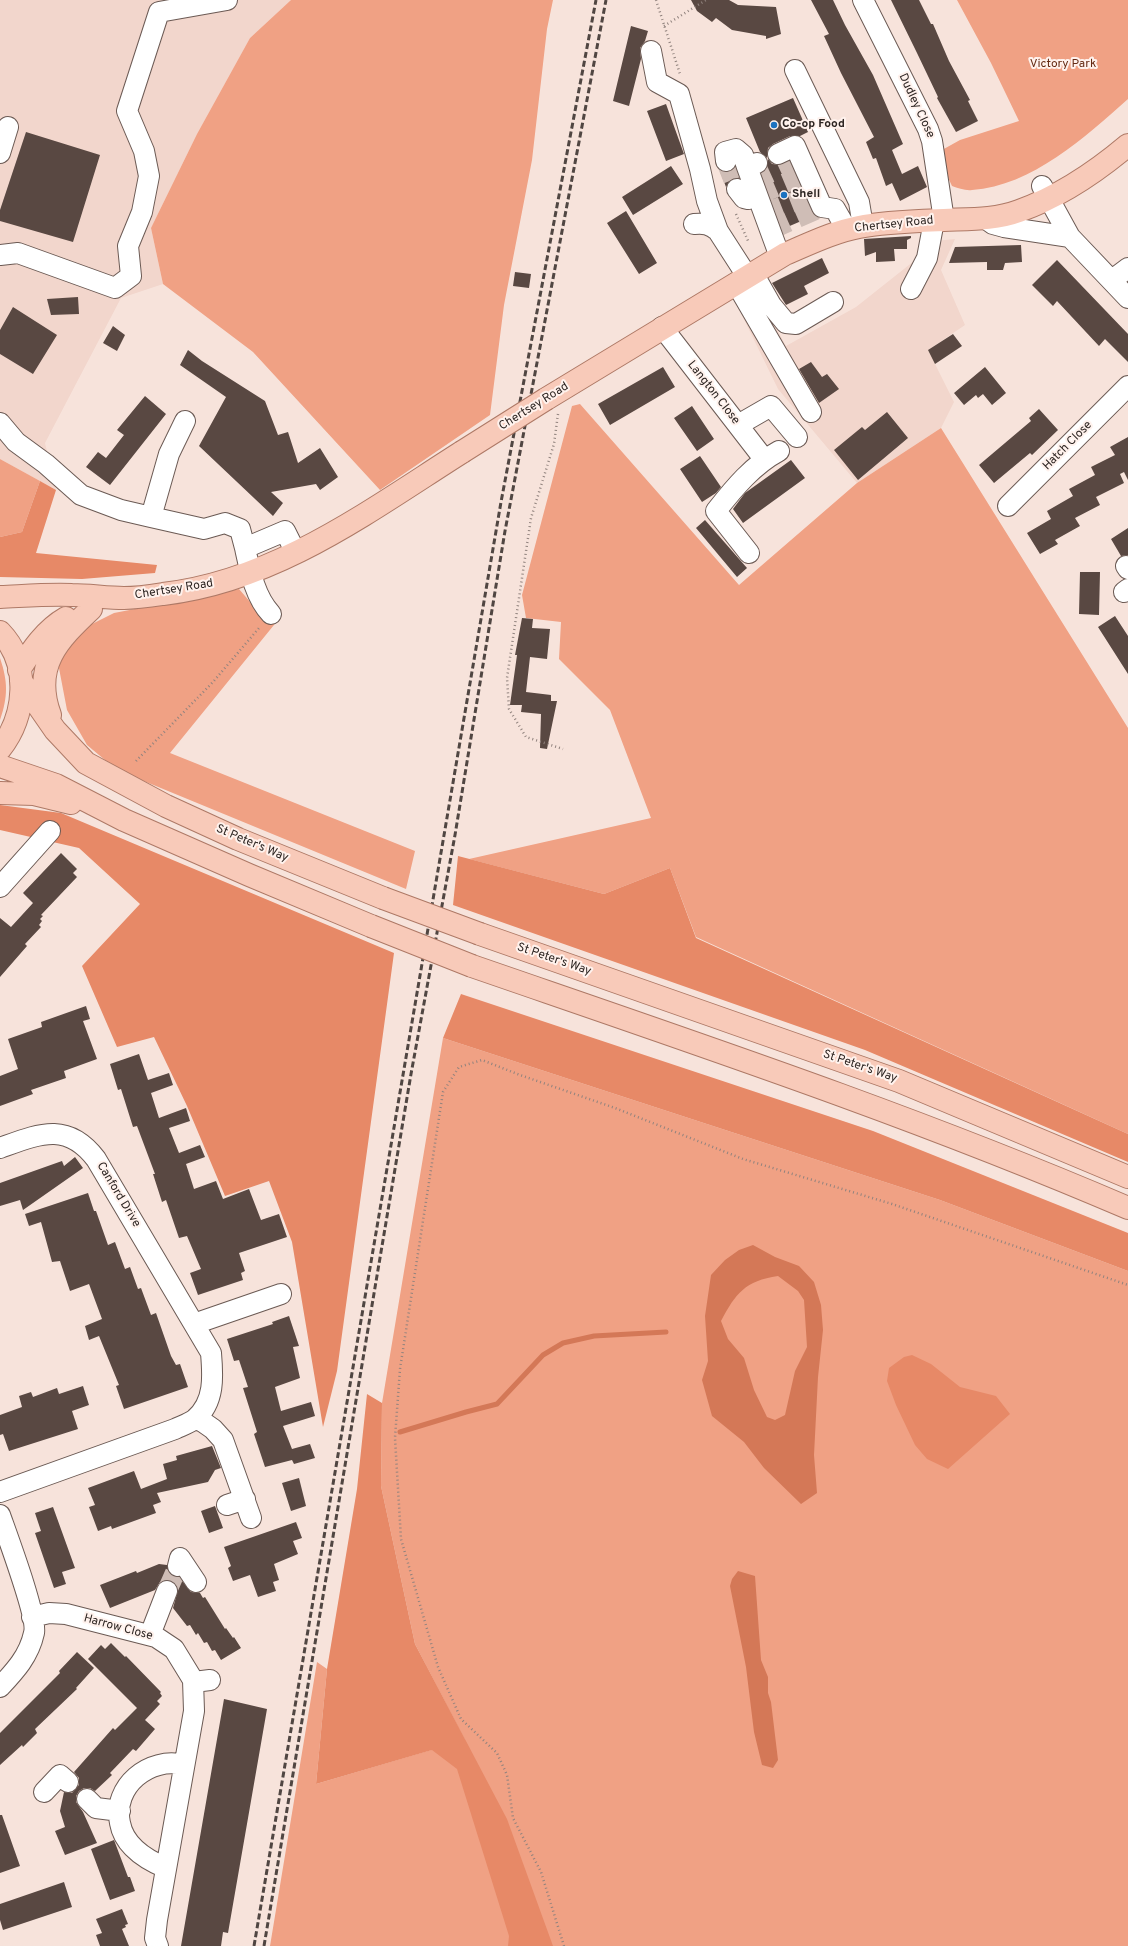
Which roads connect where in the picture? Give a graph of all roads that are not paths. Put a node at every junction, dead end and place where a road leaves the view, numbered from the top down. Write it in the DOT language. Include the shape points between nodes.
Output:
graph roads {
  1 [pos="227,0"];
  2 [pos="863,0"];
  3 [pos="650,51"];
  4 [pos="795,70"];
  5 [pos="8,126"];
  6 [pos="1128,130"];
  7 [pos="1128,145"];
  8 [pos="0,153"];
  9 [pos="778,154"];
  10 [pos="726,161"];
  11 [pos="737,189"];
  12 [pos="1045,192"];
  13 [pos="757,195"];
  14 [pos="986,219"];
  15 [pos="939,221"];
  16 [pos="694,224"];
  17 [pos="855,228"];
  18 [pos="718,231"];
  19 [pos="1070,237"];
  20 [pos="0,255"];
  21 [pos="780,257"];
  22 [pos="1128,268"];
  23 [pos="745,277"];
  24 [pos="1112,280"];
  25 [pos="911,289"];
  26 [pos="1128,298"];
  27 [pos="833,302"];
  28 [pos="662,327"];
  29 [pos="1128,386"];
  30 [pos="811,412"];
  31 [pos="185,421"];
  32 [pos="0,423"];
  33 [pos="738,425"];
  34 [pos="797,437"];
  35 [pos="1008,506"];
  36 [pos="151,517"];
  37 [pos="245,548"];
  38 [pos="296,553"];
  39 [pos="749,553"];
  40 [pos="251,573"];
  41 [pos="0,598"];
  42 [pos="124,598"];
  43 [pos="91,609"];
  44 [pos="271,614"];
  45 [pos="0,632"];
  46 [pos="20,676"];
  47 [pos="56,730"];
  48 [pos="0,749"];
  49 [pos="0,766"];
  50 [pos="0,793"];
  51 [pos="124,820"];
  52 [pos="50,831"];
  53 [pos="0,887"];
  54 [pos="0,1148"];
  55 [pos="1128,1177"];
  56 [pos="1128,1208"];
  57 [pos="267,1294"];
  58 [pos="194,1324"];
  59 [pos="195,1419"];
  60 [pos="0,1492"];
  61 [pos="0,1515"];
  62 [pos="251,1518"];
  63 [pos="178,1566"];
  64 [pos="196,1582"];
  65 [pos="167,1591"];
  66 [pos="32,1617"];
  67 [pos="150,1635"];
  68 [pos="0,1687"];
  69 [pos="184,1766"];
  70 [pos="68,1782"];
  71 [pos="44,1792"];
  72 [pos="87,1799"];
  73 [pos="120,1811"];
  74 [pos="166,1868"];
  75 [pos="158,1946"];
  1 -- 20 [label="street" via="159,12 127,111 144,151 148,176 142,212 128,246 131,276 115,288 18,253"];
  2 -- 15 [label="street, Dudley Close" via="928,129 932,141"];
  3 -- 18 [label="street" via="657,82 679,94 707,201"];
  4 -- 17 [label="street" via="859,202"];
  5 -- 8 [label="street"];
  6 -- 12 [label="main road, Chertsey Road"];
  7 -- 12 [label="main road, Chertsey Road" via="1093,173"];
  9 -- 17 [label="street" via="795,146 822,207 835,209"];
  10 -- 13 [label="street" via="725,152 736,149 743,155 752,165"];
  11 -- 13 [label="street" via="744,198"];
  12 -- 14 [label="main road, Chertsey Road" via="1018,212"];
  12 -- 15 [label="main road, Chertsey Road" via="1023,194"];
  12 -- 19 [label="street"];
  13 -- 21 [label="street"];
  14 -- 15 [label="main road, Chertsey Road"];
  14 -- 19 [label="street" via="1004,227"];
  15 -- 17 [label="main road, Chertsey Road"];
  15 -- 25 [label="street, Dudley Close" via="927,258"];
  16 -- 18 [label="street" via="704,223"];
  17 -- 21 [label="main road, Chertsey Road" via="826,237"];
  18 -- 23 [label="street"];
  19 -- 24 [label="street"];
  21 -- 23 [label="main road, Chertsey Road"];
  22 -- 24 [label="street"];
  23 -- 27 [label="street" via="786,323 796,324"];
  23 -- 28 [label="main road, Chertsey Road"];
  23 -- 30 [label="street"];
  24 -- 26 [label="street"];
  28 -- 33 [label="street, Langton Close"];
  28 -- 38 [label="main road, Chertsey Road, bridge" via="568,386 552,403 462,452 331,535"];
  29 -- 35 [label="street, Hatch Close"];
  31 -- 36 [label="street" via="169,454"];
  32 -- 36 [label="street" via="16,442 81,495 115,508"];
  33 -- 34 [label="street" via="771,406"];
  33 -- 39 [label="street, Langton Close" via="772,455 732,491 716,511"];
  36 -- 37 [label="street" via="204,529 225,523 240,530"];
  37 -- 38 [label="street" via="284,531"];
  37 -- 40 [label="street"];
  38 -- 40 [label="main road, Chertsey Road"];
  40 -- 42 [label="main road, Chertsey Road" via="198,589"];
  40 -- 44 [label="street" via="263,605"];
  41 -- 42 [label="main road, Chertsey Road" via="73,595"];
  42 -- 43 [label="main road, Chertsey Road"];
  43 -- 46 [label="main road, Chertsey Road" via="74,614 57,624 34,647"];
  43 -- 47 [label="main road" via="64,635 55,648 46,672 44,688 47,708"];
  45 -- 46 [label="main road" via="13,651"];
  46 -- 47 [label="main road, St Peter's Way"];
  46 -- 48 [label="main road" via="19,712 14,727"];
  47 -- 55 [label="main road, St Peter's Way, bridge" via="86,763 166,806 238,839 480,934 899,1080"];
  49 -- 51 [label="main road" via="56,785"];
  50 -- 51 [label="main road" via="34,794 77,804"];
  51 -- 56 [label="main road, bridge" via="371,926 472,966 891,1113 1076,1185"];
  52 -- 53 [label="street"];
  54 -- 58 [label="street, Canford Drive" via="34,1136 56,1134 71,1137 86,1146"];
  57 -- 58 [label="street"];
  58 -- 59 [label="street, Canford Drive" via="211,1353 213,1373 213,1387 206,1404"];
  59 -- 60 [label="street, Canford Drive" via="175,1429"];
  59 -- 62 [label="street" via="213,1429 223,1440 236,1502"];
  61 -- 66 [label="street"];
  63 -- 64 [label="street" via="180,1558"];
  65 -- 67 [label="street"];
  66 -- 67 [label="street, Harrow Close" via="49,1613 66,1614"];
  66 -- 68 [label="street" via="35,1631 30,1647 19,1668"];
  67 -- 69 [label="street, Harrow Close" via="174,1650 202,1681"];
  69 -- 73 [label="street" via="165,1763 138,1774 126,1789 120,1803"];
  69 -- 74 [label="street, Harrow Close"];
  70 -- 71 [label="street" via="60,1775"];
  72 -- 73 [label="street" via="96,1808"];
  73 -- 74 [label="street" via="120,1824 129,1842 149,1860"];
  74 -- 75 [label="street, Harrow Close" via="155,1938"];
}
